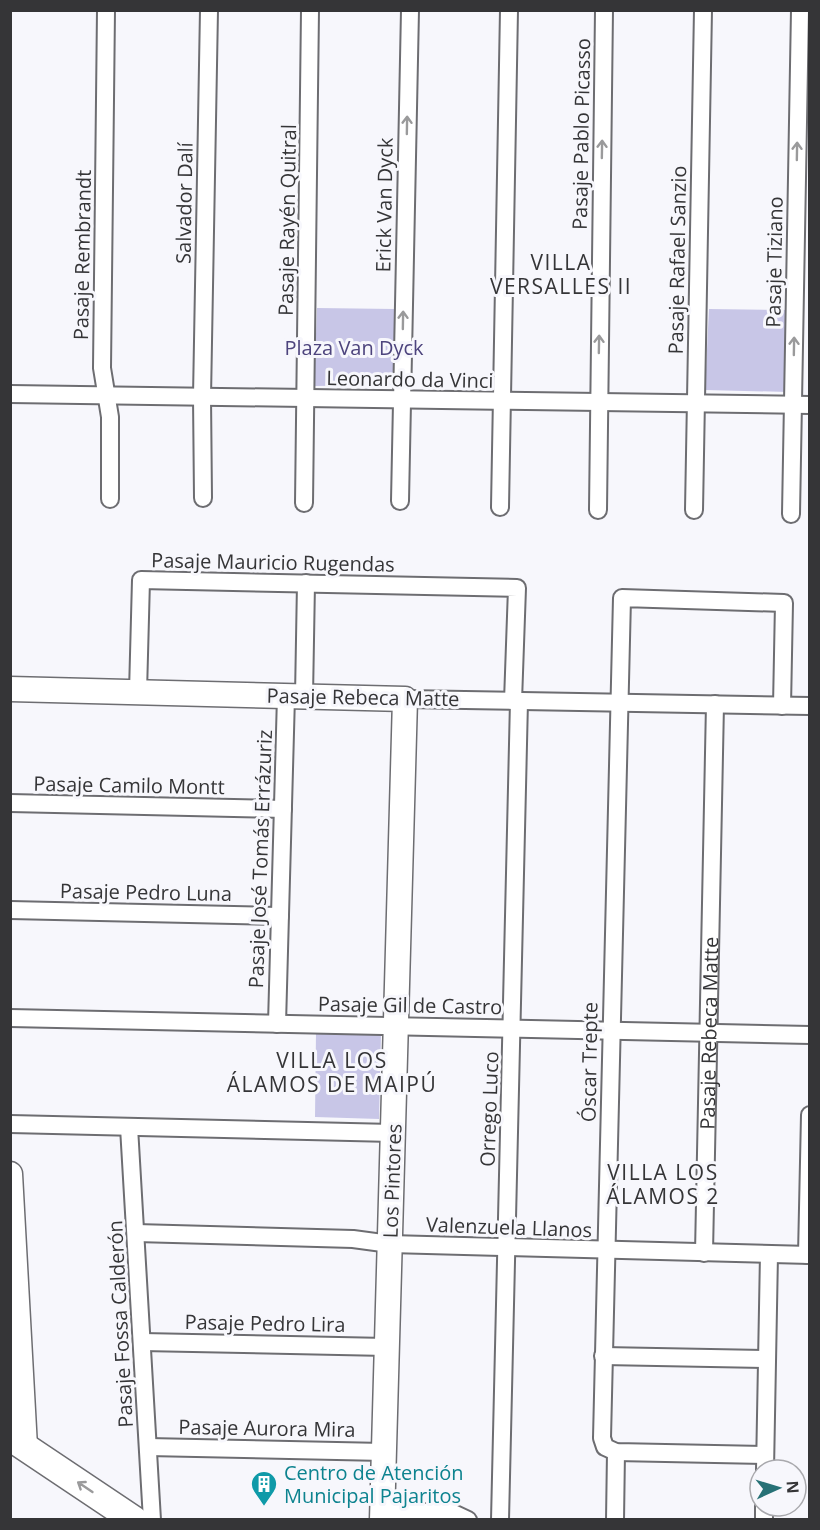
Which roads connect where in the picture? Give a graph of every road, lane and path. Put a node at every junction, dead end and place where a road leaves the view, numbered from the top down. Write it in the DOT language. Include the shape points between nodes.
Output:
graph roads {
  1 [pos="106,10"];
  2 [pos="209,10"];
  3 [pos="310,10"];
  4 [pos="410,10"];
  5 [pos="509,10"];
  6 [pos="604,10"];
  7 [pos="703,10"];
  8 [pos="800,10"];
  9 [pos="10,394"];
  10 [pos="106,395"];
  11 [pos="202,397"];
  12 [pos="306,398"];
  13 [pos="401,400"];
  14 [pos="502,401"];
  15 [pos="598,402"];
  16 [pos="696,404"];
  17 [pos="792,405"];
  18 [pos="810,405"];
  19 [pos="203,498"];
  20 [pos="110,499"];
  21 [pos="400,501"];
  22 [pos="304,503"];
  23 [pos="500,507"];
  24 [pos="598,510"];
  25 [pos="694,510"];
  26 [pos="791,514"];
  27 [pos="306,583"];
  28 [pos="517,588"];
  29 [pos="10,689"];
  30 [pos="138,692"];
  31 [pos="295,696"];
  32 [pos="405,699"];
  33 [pos="516,701"];
  34 [pos="619,703"];
  35 [pos="715,705"];
  36 [pos="782,706"];
  37 [pos="810,706"];
  38 [pos="10,803"];
  39 [pos="283,809"];
  40 [pos="10,910"];
  41 [pos="280,916"];
  42 [pos="10,1018"];
  43 [pos="277,1024"];
  44 [pos="396,1026"];
  45 [pos="513,1029"];
  46 [pos="611,1031"];
  47 [pos="708,1033"];
  48 [pos="810,1035"];
  49 [pos="810,1115"];
  50 [pos="10,1124"];
  51 [pos="129,1127"];
  52 [pos="393,1133"];
  53 [pos="809,1169"];
  54 [pos="10,1174"];
  55 [pos="136,1233"];
  56 [pos="390,1244"];
  57 [pos="506,1248"];
  58 [pos="606,1250"];
  59 [pos="704,1253"];
  60 [pos="769,1254"];
  61 [pos="808,1255"];
  62 [pos="142,1342"];
  63 [pos="387,1347"];
  64 [pos="603,1356"];
  65 [pos="767,1359"];
  66 [pos="18,1442"];
  67 [pos="148,1446"];
  68 [pos="384,1452"];
  69 [pos="616,1452"];
  70 [pos="765,1458"];
  71 [pos="748,1462"];
  72 [pos="383,1516"];
  73 [pos="134,1520"];
  74 [pos="152,1520"];
  75 [pos="468,1520"];
  76 [pos="500,1520"];
  77 [pos="615,1520"];
  1 -- 10 [label="street, Pasaje Rembrandt" via="102,368"];
  2 -- 11 [label="street, Salvador Dalí"];
  3 -- 12 [label="street, Pasaje Rayén Quitral"];
  13 -- 4 [label="street, Erick Van Dyck, one-way"];
  5 -- 14 [label="street"];
  15 -- 6 [label="street, Pasaje Pablo Picasso, one-way"];
  7 -- 16 [label="street, Pasaje Rafael Sanzio"];
  17 -- 8 [label="street, Pasaje Tiziano, one-way"];
  9 -- 10 [label="street, Leonardo da Vinci"];
  10 -- 11 [label="street, Leonardo da Vinci"];
  10 -- 20 [label="street, Pasaje Rembrandt" via="110,417"];
  11 -- 12 [label="street, Leonardo da Vinci"];
  11 -- 19 [label="street, Salvador Dalí"];
  12 -- 13 [label="street, Leonardo da Vinci"];
  12 -- 22 [label="street, Pasaje Rayén Quitral"];
  13 -- 14 [label="street, Leonardo da Vinci"];
  13 -- 21 [label="street, Erick Van Dyck"];
  14 -- 15 [label="street, Leonardo da Vinci"];
  14 -- 23 [label="street"];
  15 -- 16 [label="street, Leonardo da Vinci"];
  15 -- 24 [label="street, Pasaje Pablo Picasso"];
  16 -- 17 [label="street, Leonardo da Vinci"];
  16 -- 25 [label="street, Pasaje Rafael Sanzio"];
  17 -- 18 [label="street, Leonardo da Vinci"];
  17 -- 26 [label="street, Pasaje Tiziano"];
  27 -- 28 [label="street, Pasaje Mauricio Rugendas"];
  27 -- 30 [label="street, Pasaje Mauricio Rugendas" via="141,580"];
  27 -- 31 [label="street, Pasaje José Tomás Errázuriz"];
  28 -- 33 [label="street, Orrego Luco"];
  29 -- 30 [label="street, Pasaje Rebeca Matte"];
  30 -- 31 [label="street, Pasaje Rebeca Matte"];
  31 -- 32 [label="street, Pasaje Rebeca Matte"];
  31 -- 39 [label="street, Pasaje José Tomás Errázuriz"];
  32 -- 33 [label="street, Pasaje Rebeca Matte"];
  32 -- 44 [label="street, Los Pintores"];
  33 -- 34 [label="street, Pasaje Rebeca Matte"];
  33 -- 45 [label="street, Orrego Luco"];
  34 -- 35 [label="street, Pasaje Rebeca Matte"];
  34 -- 36 [label="street, Óscar Trepte" via="622,598 784,603"];
  34 -- 46 [label="street, Óscar Trepte"];
  35 -- 36 [label="street, Pasaje Rebeca Matte"];
  35 -- 47 [label="street, Pasaje Rebeca Matte"];
  36 -- 37 [label="street, Pasaje Rebeca Matte"];
  38 -- 39 [label="street, Pasaje Camilo Montt"];
  39 -- 41 [label="street, Pasaje José Tomás Errázuriz"];
  40 -- 41 [label="street, Pasaje Pedro Luna"];
  41 -- 43 [label="street, Pasaje José Tomás Errázuriz"];
  42 -- 43 [label="street, Pasaje Gil de Castro"];
  43 -- 44 [label="street, Pasaje Gil de Castro"];
  44 -- 45 [label="street, Pasaje Gil de Castro"];
  44 -- 52 [label="street, Los Pintores"];
  45 -- 46 [label="street, Pasaje Gil de Castro"];
  45 -- 57 [label="street, Orrego Luco"];
  46 -- 47 [label="street, Pasaje Gil de Castro"];
  46 -- 58 [label="street, Óscar Trepte"];
  47 -- 48 [label="street, Pasaje Gil de Castro"];
  47 -- 59 [label="street, Pasaje Rebeca Matte"];
  49 -- 53 [label="street"];
  50 -- 51 [label="street"];
  51 -- 52 [label="street"];
  51 -- 55 [label="street, Pasaje Fossa Calderón"];
  52 -- 56 [label="street, Los Pintores"];
  53 -- 61 [label="street"];
  54 -- 66 [label="street"];
  55 -- 56 [label="street, Valenzuela Llanos" via="353,1239"];
  55 -- 62 [label="street, Pasaje Fossa Calderón"];
  56 -- 57 [label="street, Valenzuela Llanos"];
  56 -- 63 [label="street, Los Pintores"];
  57 -- 58 [label="street, Valenzuela Llanos"];
  57 -- 76 [label="street, Orrego Luco"];
  58 -- 59 [label="street, Valenzuela Llanos"];
  58 -- 64 [label="street, Óscar Trepte"];
  59 -- 60 [label="street, Valenzuela Llanos"];
  60 -- 61 [label="street, Valenzuela Llanos"];
  60 -- 65 [label="street"];
  62 -- 63 [label="street, Pasaje Pedro Lira"];
  62 -- 67 [label="street, Pasaje Fossa Calderón"];
  63 -- 68 [label="street, Los Pintores"];
  64 -- 65 [label="street"];
  64 -- 69 [label="street, Óscar Trepte" via="602,1438 605,1447"];
  65 -- 70 [label="street"];
  73 -- 66 [label="main road, one-way"];
  67 -- 68 [label="street, Pasaje Aurora Mira"];
  67 -- 74 [label="street, Pasaje Fossa Calderón"];
  68 -- 72 [label="street, Los Pintores"];
  69 -- 71 [label="street"];
  69 -- 77 [label="street"];
  72 -- 75 [label="street" via="451,1512"];
}
